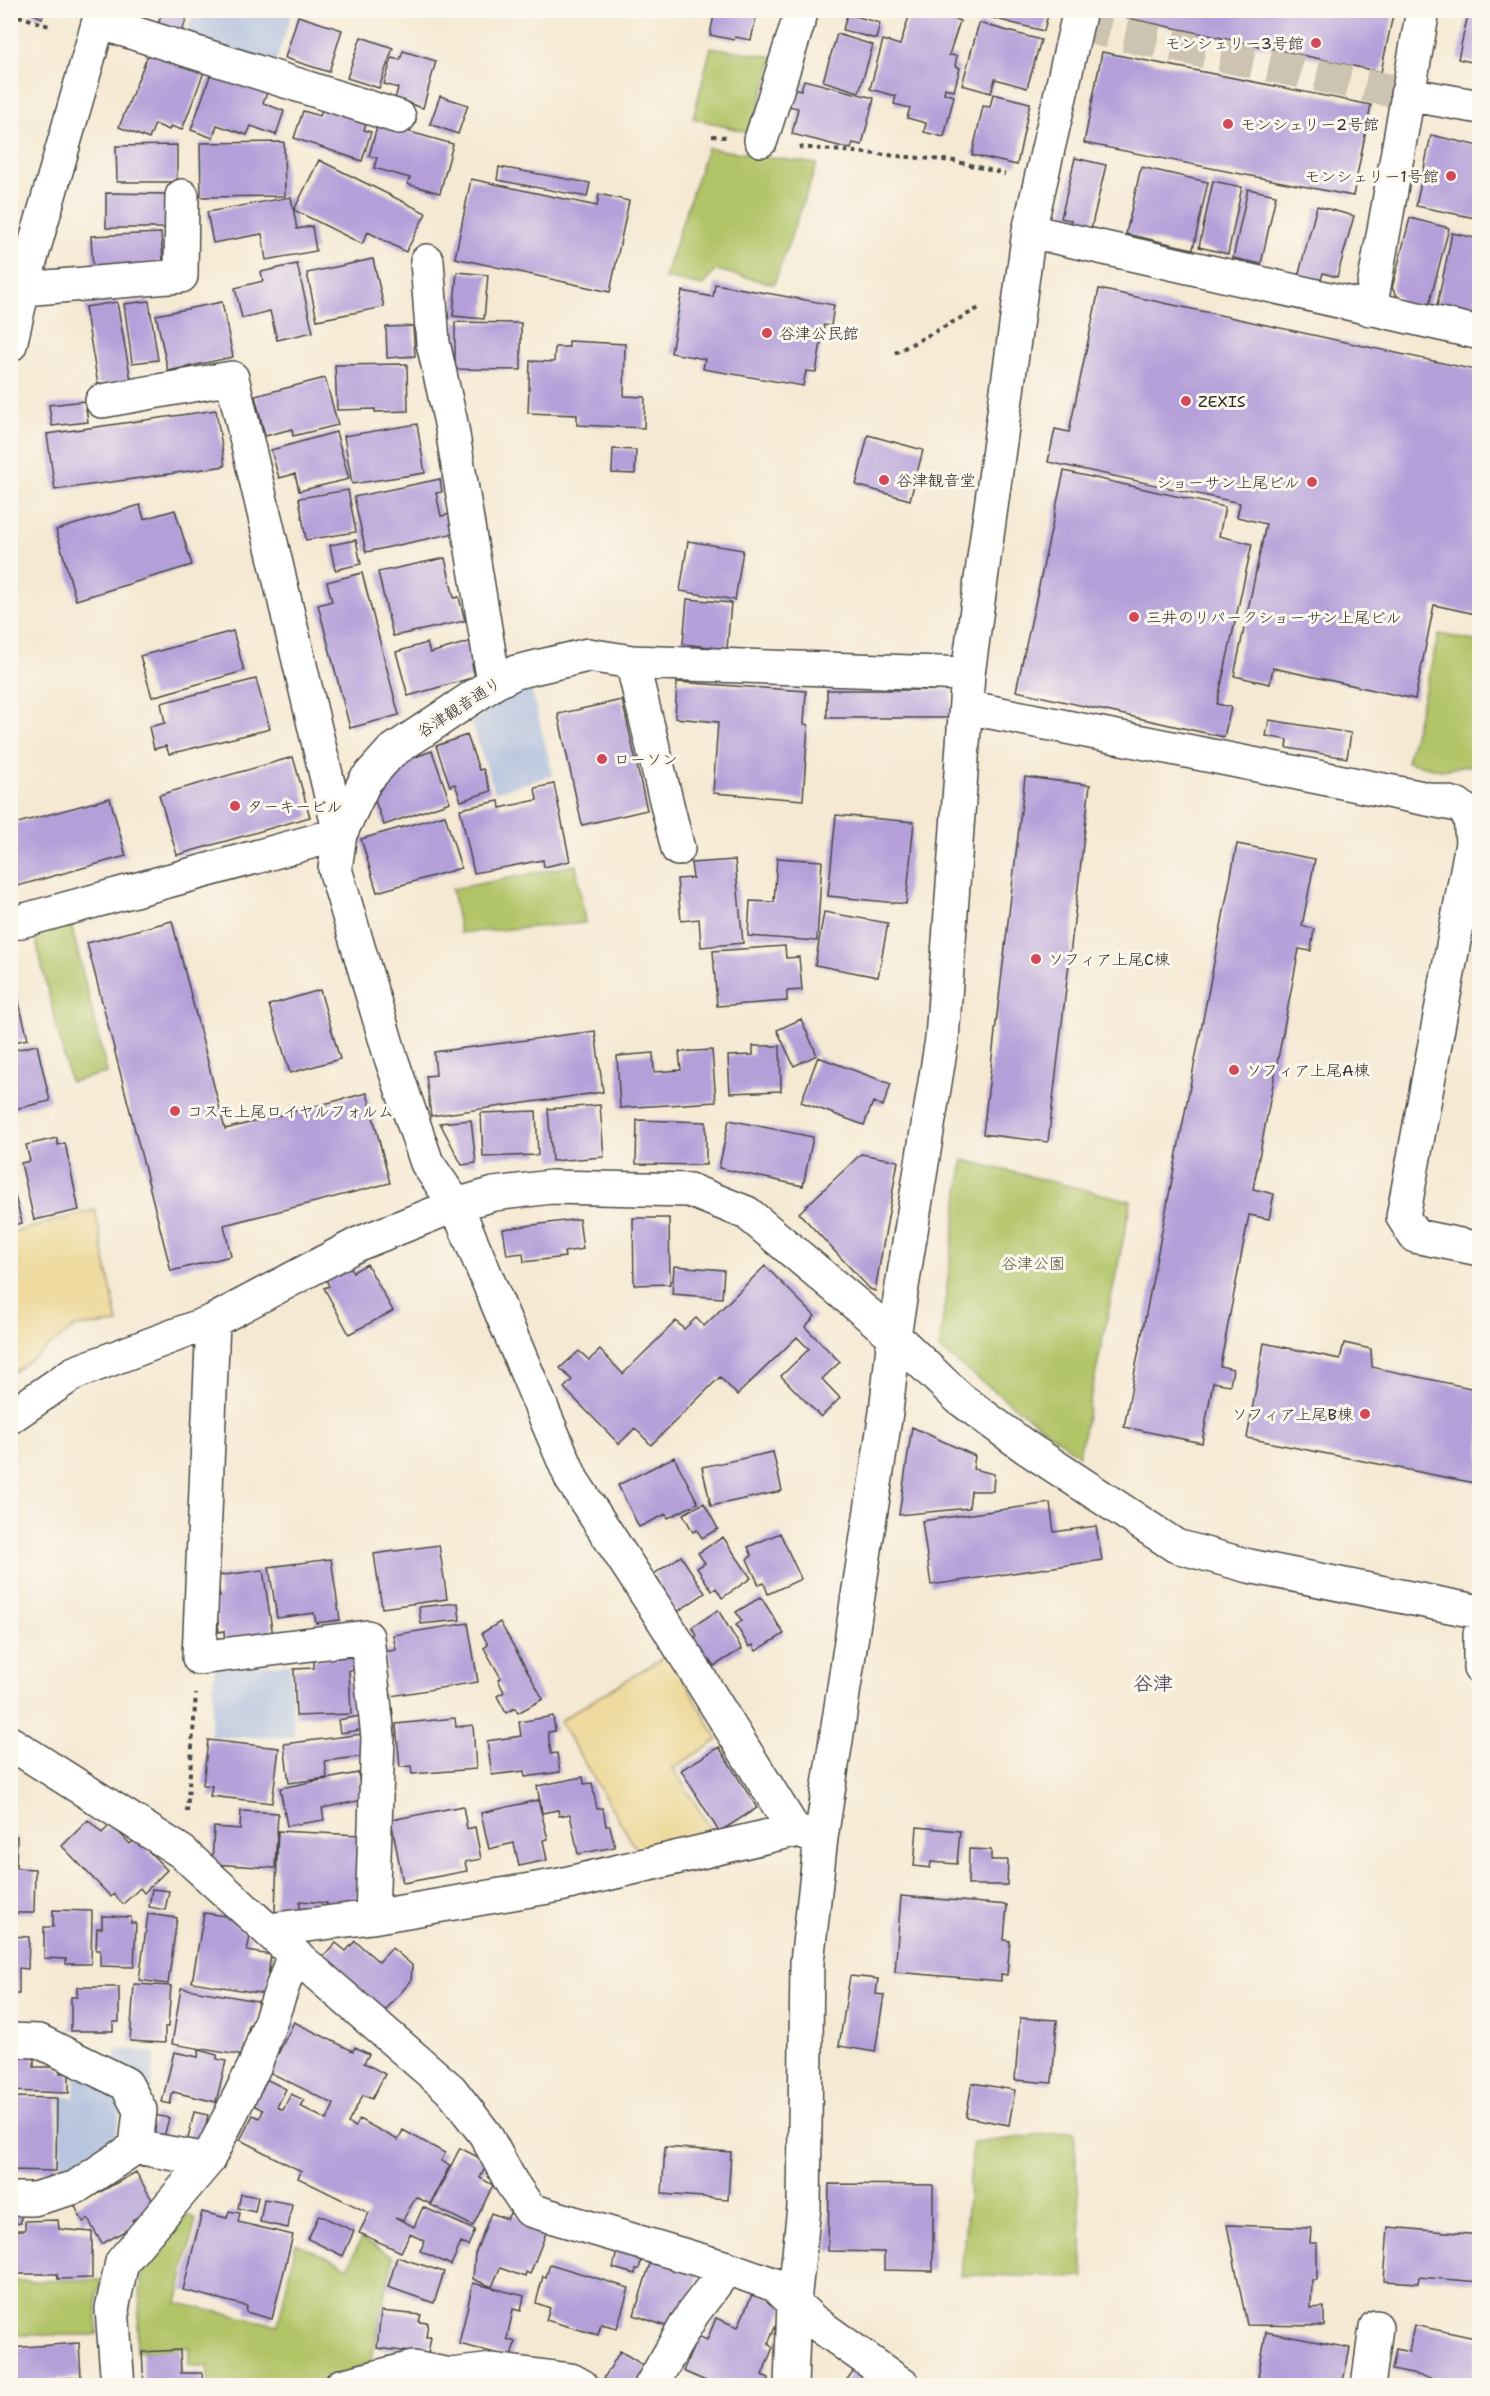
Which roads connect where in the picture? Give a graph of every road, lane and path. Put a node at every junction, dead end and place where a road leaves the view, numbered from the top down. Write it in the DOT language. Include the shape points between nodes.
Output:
graph roads {
  1 [pos="802,10"];
  2 [pos="1080,10"];
  3 [pos="1423,10"];
  4 [pos="10,13"];
  5 [pos="100,16"];
  6 [pos="52,27"];
  7 [pos="1407,94"];
  8 [pos="1479,107"];
  9 [pos="399,117"];
  10 [pos="712,136"];
  11 [pos="761,140"];
  12 [pos="1040,183"];
  13 [pos="182,196"];
  14 [pos="1029,231"];
  15 [pos="427,261"];
  16 [pos="20,282"];
  17 [pos="1022,286"];
  18 [pos="1370,309"];
  19 [pos="1479,333"];
  20 [pos="10,345"];
  21 [pos="895,353"];
  22 [pos="102,401"];
  23 [pos="632,662"];
  24 [pos="968,674"];
  25 [pos="494,683"];
  26 [pos="966,707"];
  27 [pos="340,834"];
  28 [pos="678,849"];
  29 [pos="10,924"];
  30 [pos="456,1205"];
  31 [pos="1479,1249"];
  32 [pos="213,1321"];
  33 [pos="894,1336"];
  34 [pos="10,1417"];
  35 [pos="1479,1612"];
  36 [pos="1479,1634"];
  37 [pos="199,1658"];
  38 [pos="1479,1667"];
  39 [pos="10,1743"];
  40 [pos="807,1834"];
  41 [pos="182,1852"];
  42 [pos="372,1917"];
  43 [pos="268,1930"];
  44 [pos="294,1954"];
  45 [pos="10,2040"];
  46 [pos="136,2146"];
  47 [pos="208,2160"];
  48 [pos="10,2199"];
  49 [pos="727,2268"];
  50 [pos="794,2302"];
  51 [pos="1376,2327"];
  52 [pos="448,2380"];
  53 [pos="118,2385"];
  54 [pos="341,2385"];
  55 [pos="582,2385"];
  56 [pos="651,2385"];
  57 [pos="791,2385"];
  58 [pos="904,2385"];
  59 [pos="1368,2385"];
  1 -- 11 [label="street"];
  2 -- 12 [label="street"];
  3 -- 7 [label="street"];
  4 -- 6 [label="path"];
  5 -- 9 [label="street"];
  5 -- 16 [label="street"];
  7 -- 8 [label="street"];
  7 -- 18 [label="street"];
  10 -- 11 [label="path"];
  11 -- 12 [label="path" via="811,149 954,161"];
  12 -- 14 [label="street"];
  13 -- 16 [label="street" via="181,276"];
  14 -- 17 [label="street"];
  14 -- 18 [label="street"];
  15 -- 25 [label="street" via="433,343 451,423"];
  16 -- 20 [label="street"];
  17 -- 21 [label="path"];
  17 -- 24 [label="street"];
  18 -- 19 [label="street"];
  22 -- 27 [label="street" via="232,378"];
  23 -- 24 [label="street, 谷津観音通り"];
  23 -- 25 [label="street, 谷津観音通り" via="588,655 516,672"];
  23 -- 28 [label="street"];
  24 -- 26 [label="street"];
  25 -- 27 [label="street, 谷津観音通り" via="391,752 365,781"];
  26 -- 31 [label="street" via="1458,805 1470,815 1472,843 1403,1217 1415,1236"];
  26 -- 33 [label="street" via="942,1039"];
  27 -- 29 [label="street"];
  27 -- 30 [label="street" via="335,869 391,1058 427,1163"];
  30 -- 32 [label="street" via="358,1244"];
  30 -- 33 [label="street" via="494,1194 550,1187 689,1190 747,1213"];
  30 -- 40 [label="street" via="572,1480"];
  32 -- 34 [label="street" via="74,1373"];
  32 -- 37 [label="street"];
  33 -- 35 [label="street" via="959,1398 1037,1455 1176,1546 1249,1566"];
  33 -- 40 [label="street" via="886,1412"];
  36 -- 38 [label="street"];
  37 -- 41 [label="path"];
  37 -- 42 [label="street" via="367,1637 378,1737"];
  39 -- 41 [label="street"];
  40 -- 42 [label="street" via="560,1885"];
  40 -- 50 [label="street" via="804,2207"];
  41 -- 43 [label="street"];
  42 -- 43 [label="street"];
  43 -- 44 [label="street"];
  44 -- 47 [label="street" via="255,2065"];
  44 -- 49 [label="street" via="451,2090 485,2134 530,2210"];
  45 -- 46 [label="street" via="39,2041 126,2084 140,2110"];
  46 -- 47 [label="street"];
  46 -- 48 [label="street" via="76,2187 34,2199"];
  47 -- 53 [label="street" via="122,2262 112,2309"];
  49 -- 50 [label="street" via="775,2285"];
  49 -- 56 [label="street" via="693,2313"];
  50 -- 57 [label="street"];
  50 -- 58 [label="street" via="813,2321"];
  51 -- 59 [label="street"];
  52 -- 54 [label="street" via="412,2368"];
  52 -- 55 [label="street" via="493,2370 571,2380"];
}
